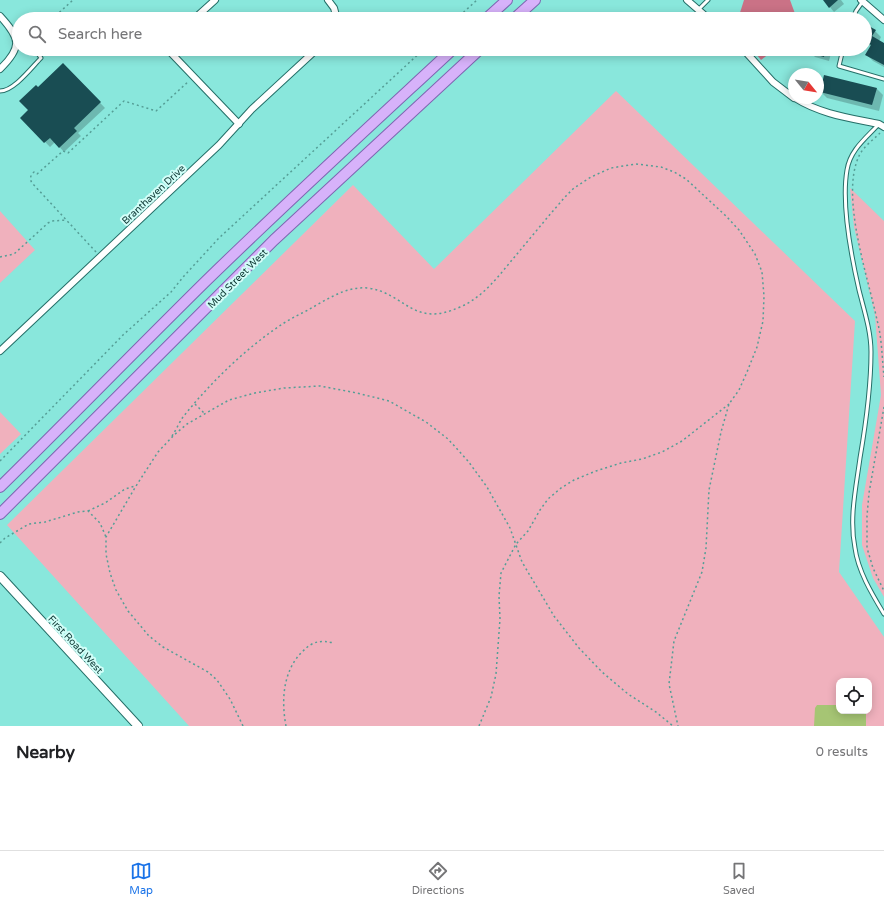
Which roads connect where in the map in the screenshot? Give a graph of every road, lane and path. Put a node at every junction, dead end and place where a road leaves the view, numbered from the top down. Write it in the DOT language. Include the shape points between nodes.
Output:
graph roads {
  1 [pos="73,0"];
  2 [pos="215,0"];
  3 [pos="328,0"];
  4 [pos="477,0"];
  5 [pos="507,0"];
  6 [pos="535,0"];
  7 [pos="687,0"];
  8 [pos="708,0"];
  9 [pos="862,0"];
  10 [pos="698,10"];
  11 [pos="60,12"];
  12 [pos="202,12"];
  13 [pos="335,12"];
  14 [pos="464,12"];
  15 [pos="494,12"];
  16 [pos="522,12"];
  17 [pos="700,12"];
  18 [pos="856,12"];
  19 [pos="0,16"];
  20 [pos="884,20"];
  21 [pos="12,30"];
  22 [pos="12,55"];
  23 [pos="40,56"];
  24 [pos="175,56"];
  25 [pos="309,56"];
  26 [pos="416,56"];
  27 [pos="445,56"];
  28 [pos="472,56"];
  29 [pos="749,56"];
  30 [pos="841,56"];
  31 [pos="0,69"];
  32 [pos="193,77"];
  33 [pos="884,79"];
  34 [pos="0,91"];
  35 [pos="788,93"];
  36 [pos="804,104"];
  37 [pos="884,118"];
  38 [pos="239,124"];
  39 [pos="882,127"];
  40 [pos="66,220"];
  41 [pos="0,257"];
  42 [pos="100,257"];
  43 [pos="0,351"];
  44 [pos="884,377"];
  45 [pos="195,404"];
  46 [pos="729,404"];
  47 [pos="884,407"];
  48 [pos="205,414"];
  49 [pos="172,436"];
  50 [pos="0,461"];
  51 [pos="136,486"];
  52 [pos="0,487"];
  53 [pos="88,511"];
  54 [pos="0,514"];
  55 [pos="106,537"];
  56 [pos="0,543"];
  57 [pos="516,544"];
  58 [pos="0,576"];
  59 [pos="884,591"];
  60 [pos="884,614"];
  61 [pos="334,643"];
  62 [pos="138,726"];
  63 [pos="243,726"];
  64 [pos="286,726"];
  65 [pos="479,726"];
  66 [pos="673,726"];
  67 [pos="678,726"];
  1 -- 11 [label="path"];
  2 -- 12 [label="street"];
  3 -- 13 [label="street"];
  4 -- 14 [label="path"];
  5 -- 15 [label="main road"];
  6 -- 16 [label="main road"];
  7 -- 10 [label="street"];
  8 -- 10 [label="lane"];
  9 -- 18 [label="lane"];
  9 -- 20 [label="street"];
  10 -- 17 [label="street"];
  19 -- 21 [label="street"];
  22 -- 31 [label="street"];
  23 -- 34 [label="lane" via="41,58 14,85"];
  24 -- 32 [label="street"];
  25 -- 38 [label="street, Branthaven Drive"];
  26 -- 50 [label="path" via="219,238 171,292 123,335"];
  27 -- 52 [label="main road, Mud Street West" via="206,281"];
  28 -- 54 [label="main road, Mud Street West" via="274,240"];
  29 -- 35 [label="street" via="773,82"];
  30 -- 33 [label="lane" via="839,66"];
  32 -- 38 [label="street"];
  32 -- 40 [label="path" via="156,111 124,101 68,153 63,151 37,174 34,172 30,179"];
  36 -- 39 [label="street"];
  37 -- 39 [label="street"];
  38 -- 42 [label="street, Branthaven Drive"];
  39 -- 44 [label="path" via="860,154 852,186 862,260 878,322"];
  39 -- 60 [label="lane" via="853,152 845,187 851,254 867,319 871,351 852,525 860,567"];
  40 -- 41 [label="path" via="48,223 14,254"];
  40 -- 42 [label="path"];
  42 -- 43 [label="street, Branthaven Drive"];
  45 -- 46 [label="path" via="202,394 252,347 285,323 329,297 355,288 367,288 381,292 410,309 427,314 438,314 461,307 493,283 574,188 611,168 636,164 661,167 674,172 705,195 739,230 755,254 762,272 763,321 747,372"];
  45 -- 48 [label="path"];
  45 -- 49 [label="path" via="182,418"];
  46 -- 57 [label="path" via="682,442 662,452 596,471 561,488 548,499 528,531"];
  46 -- 67 [label="path" via="709,490 702,572 674,641 671,656 669,684"];
  47 -- 59 [label="path" via="869,494 867,548"];
  48 -- 49 [label="path"];
  48 -- 57 [label="path" via="229,400 284,388 320,386 389,401 426,422 448,439 468,461 487,487"];
  49 -- 51 [label="path" via="158,452"];
  51 -- 53 [label="path" via="125,489"];
  51 -- 55 [label="path"];
  53 -- 55 [label="path" via="100,523"];
  53 -- 56 [label="path" via="29,524"];
  55 -- 63 [label="path" via="110,574 128,611 149,636 163,647 208,672 217,680"];
  57 -- 65 [label="path" via="501,573 496,674 491,697"];
  57 -- 66 [label="path" via="522,562 554,616 579,648 628,694"];
  58 -- 62 [label="street, First Road West"];
  61 -- 64 [label="path" via="323,641 310,644 297,656 290,668 284,699"];
}
